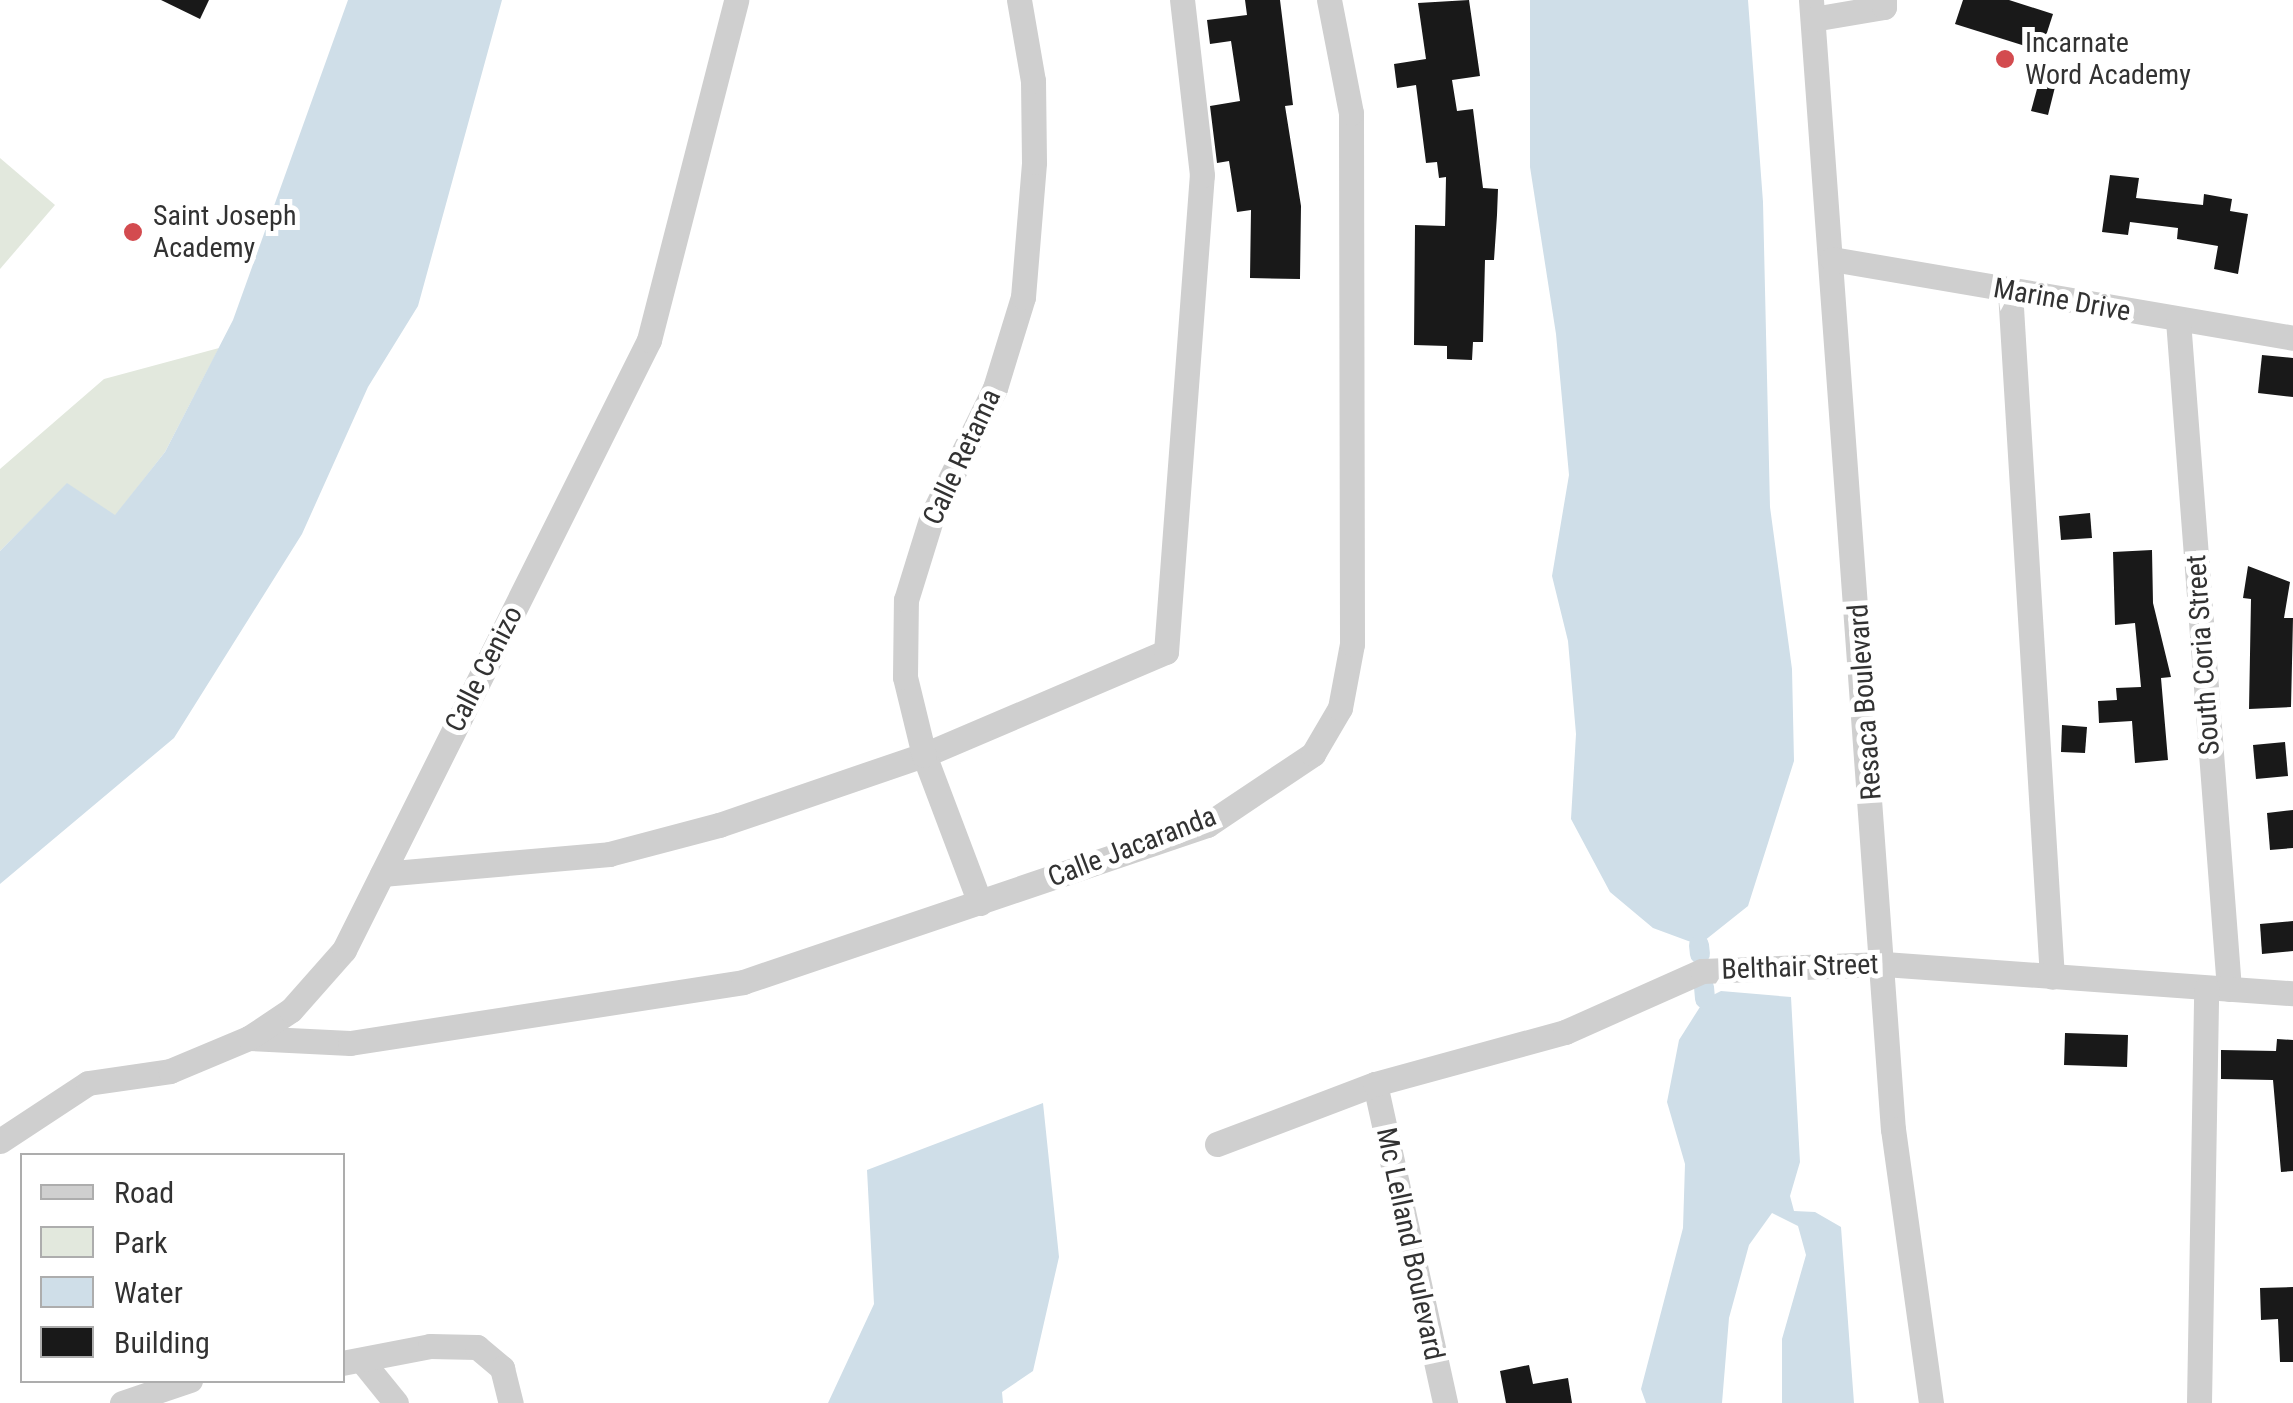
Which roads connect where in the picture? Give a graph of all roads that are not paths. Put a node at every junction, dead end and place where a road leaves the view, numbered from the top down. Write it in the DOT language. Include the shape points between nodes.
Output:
graph roads {
  1 [pos="736,0"];
  2 [pos="1019,0"];
  3 [pos="1182,0"];
  4 [pos="1329,0"];
  5 [pos="1884,0"];
  6 [pos="1812,9"];
  7 [pos="1832,258"];
  8 [pos="2010,291"];
  9 [pos="2178,320"];
  10 [pos="2293,338"];
  11 [pos="924,755"];
  12 [pos="382,874"];
  13 [pos="980,903"];
  14 [pos="1884,964"];
  15 [pos="2052,977"];
  16 [pos="2217,989"];
  17 [pos="2293,994"];
  18 [pos="249,1038"];
  19 [pos="1375,1084"];
  20 [pos="0,1141"];
  21 [pos="1217,1144"];
  22 [pos="352,1362"];
  23 [pos="181,1383"];
  24 [pos="122,1403"];
  25 [pos="396,1403"];
  26 [pos="510,1403"];
  27 [pos="1446,1403"];
  28 [pos="1930,1403"];
  29 [pos="2199,1403"];
  1 -- 12 [label="street, Calle Cenizo" via="650,340"];
  2 -- 11 [label="street, Calle Retama" via="1033,81 1023,297 995,388 932,516 906,600 905,677"];
  3 -- 11 [label="street" via="1202,175 1166,652"];
  4 -- 13 [label="street, Calle Jacaranda" via="1351,113 1352,644 1340,708 1313,754 1207,824"];
  5 -- 6 [label="street" via="1884,7"];
  6 -- 7 [label="street, Resaca Boulevard"];
  7 -- 8 [label="street, Marine Drive"];
  7 -- 14 [label="street, Resaca Boulevard"];
  8 -- 9 [label="street, Marine Drive"];
  8 -- 15 [label="street"];
  9 -- 10 [label="street, Marine Drive"];
  9 -- 16 [label="street, South Coria Street"];
  11 -- 12 [label="street" via="719,826 609,854"];
  11 -- 13 [label="street, Calle Retama"];
  12 -- 18 [label="street, Calle Cenizo" via="321,982"];
  13 -- 18 [label="street, Calle Jacaranda" via="742,982 639,1002 350,1044"];
  14 -- 15 [label="street, Belthair Street"];
  14 -- 19 [label="street, Belthair Street" via="1702,971 1565,1032"];
  14 -- 28 [label="street, Resaca Boulevard" via="1894,1130"];
  15 -- 16 [label="street, Belthair Street"];
  16 -- 17 [label="street, Belthair Street"];
  16 -- 29 [label="street, South Coria Street"];
  18 -- 20 [label="street, Calle Cenizo" via="170,1072 88,1082"];
  19 -- 21 [label="street, Belthair Street"];
  19 -- 27 [label="street, Mc Lelland Boulevard"];
  22 -- 25 [label="street"];
  22 -- 26 [label="street" via="430,1346 476,1347 502,1368"];
  23 -- 24 [label="street"];
}
